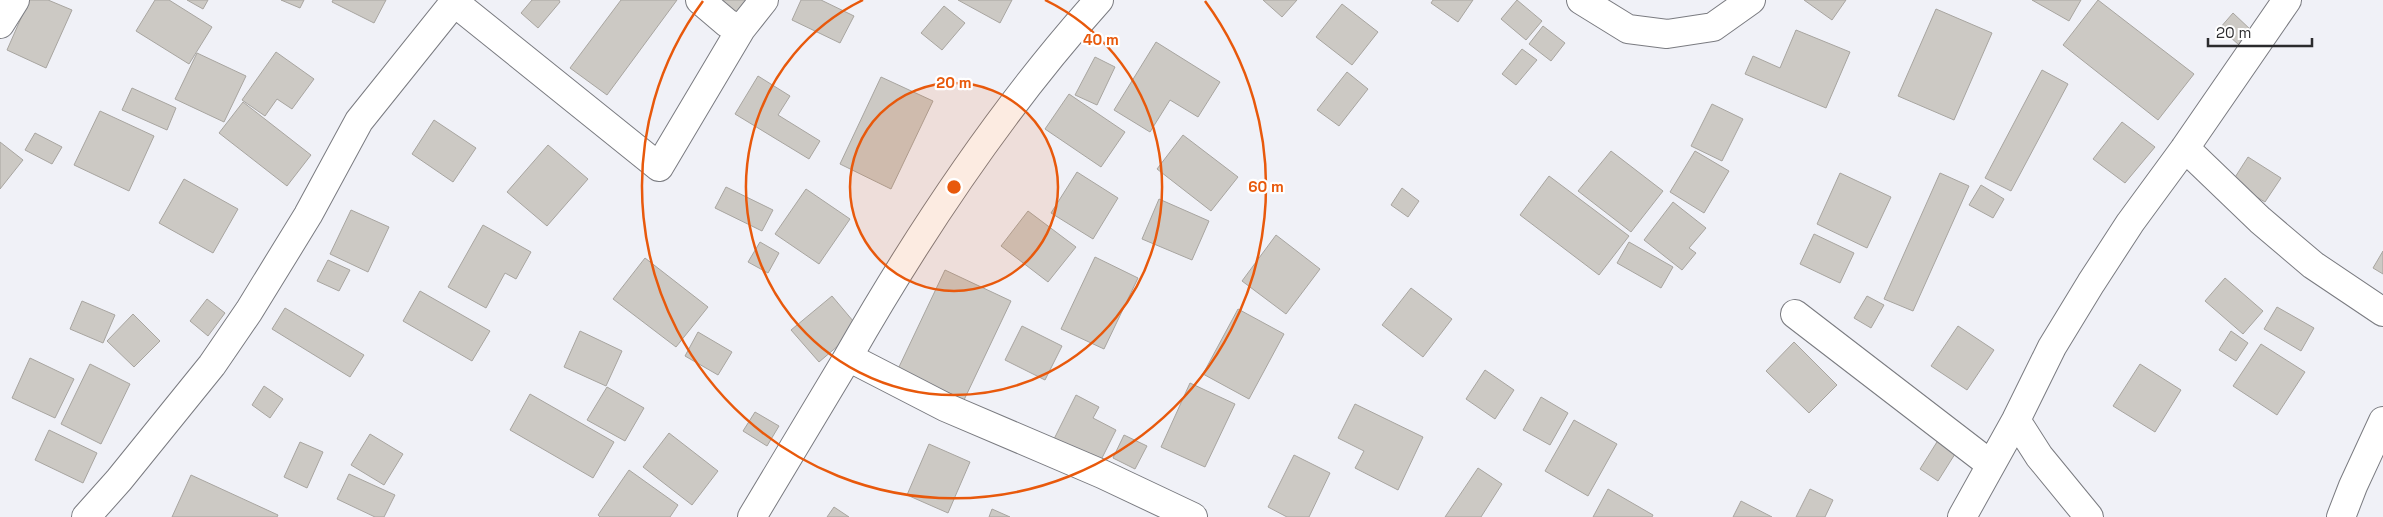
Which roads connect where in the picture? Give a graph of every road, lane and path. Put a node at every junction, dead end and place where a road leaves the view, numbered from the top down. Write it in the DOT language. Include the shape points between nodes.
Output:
graph roads {
  1 [pos="15,0"];
  2 [pos="700,0"];
  3 [pos="764,0"];
  4 [pos="1099,0"];
  5 [pos="1581,0"];
  6 [pos="1750,0"];
  7 [pos="2287,0"];
  8 [pos="455,1"];
  9 [pos="0,24"];
  10 [pos="741,29"];
  11 [pos="2185,148"];
  12 [pos="2383,312"];
  13 [pos="1795,314"];
  14 [pos="848,357"];
  15 [pos="2016,420"];
  16 [pos="2383,421"];
  17 [pos="1990,464"];
  18 [pos="86,517"];
  19 [pos="752,517"];
  20 [pos="1193,517"];
  21 [pos="1962,517"];
  22 [pos="2088,517"];
  23 [pos="2341,517"];
  1 -- 9 [label="street"];
  2 -- 10 [label="street" via="727,23"];
  3 -- 10 [label="street"];
  4 -- 14 [label="street" via="1051,54 956,184"];
  5 -- 6 [label="street" via="1628,29 1668,34 1713,27"];
  7 -- 11 [label="street"];
  8 -- 10 [label="street" via="660,167"];
  8 -- 18 [label="street" via="359,121 308,216 212,365"];
  11 -- 12 [label="street" via="2260,220 2313,265"];
  11 -- 15 [label="street" via="2091,283 2052,346"];
  13 -- 17 [label="street"];
  14 -- 19 [label="street"];
  14 -- 20 [label="street" via="945,407"];
  15 -- 17 [label="street"];
  15 -- 22 [label="street" via="2039,456"];
  16 -- 23 [label="street"];
  17 -- 21 [label="street"];
}
